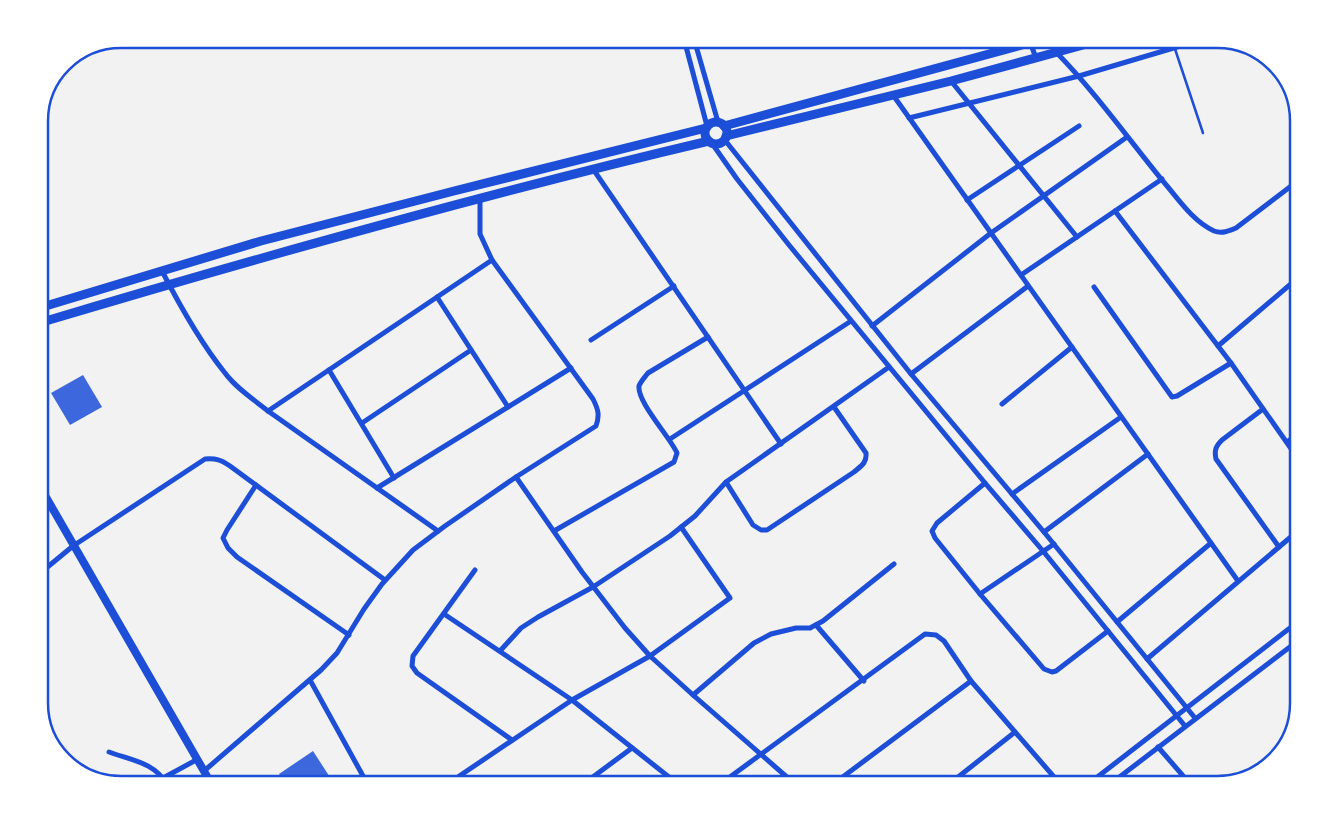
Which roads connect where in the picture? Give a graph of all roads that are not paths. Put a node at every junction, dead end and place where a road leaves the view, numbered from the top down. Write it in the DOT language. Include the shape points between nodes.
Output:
graph roads {
  1 [pos="686,48"];
  2 [pos="697,48"];
  3 [pos="1003,48"];
  4 [pos="1033,48"];
  5 [pos="1071,48"];
  6 [pos="1171,48"];
  7 [pos="1174,48"];
  8 [pos="1056,52"];
  9 [pos="1036,58"];
  10 [pos="1079,76"];
  11 [pos="951,81"];
  12 [pos="893,95"];
  13 [pos="969,102"];
  14 [pos="909,118"];
  15 [pos="1079,126"];
  16 [pos="706,127"];
  17 [pos="723,131"];
  18 [pos="1203,133"];
  19 [pos="1127,137"];
  20 [pos="710,141"];
  21 [pos="1020,165"];
  22 [pos="593,169"];
  23 [pos="1162,179"];
  24 [pos="1290,187"];
  25 [pos="1044,196"];
  26 [pos="480,199"];
  27 [pos="967,200"];
  28 [pos="1115,211"];
  29 [pos="991,233"];
  30 [pos="1077,237"];
  31 [pos="492,260"];
  32 [pos="162,271"];
  33 [pos="1021,275"];
  34 [pos="169,285"];
  35 [pos="1290,285"];
  36 [pos="674,286"];
  37 [pos="1028,286"];
  38 [pos="1094,287"];
  39 [pos="436,297"];
  40 [pos="48,305"];
  41 [pos="48,320"];
  42 [pos="851,321"];
  43 [pos="872,326"];
  44 [pos="708,336"];
  45 [pos="591,340"];
  46 [pos="1218,346"];
  47 [pos="1072,347"];
  48 [pos="471,350"];
  49 [pos="1231,363"];
  50 [pos="571,368"];
  51 [pos="889,368"];
  52 [pos="329,370"];
  53 [pos="911,374"];
  54 [pos="745,391"];
  55 [pos="1002,404"];
  56 [pos="508,407"];
  57 [pos="834,407"];
  58 [pos="1263,409"];
  59 [pos="268,411"];
  60 [pos="1121,417"];
  61 [pos="362,423"];
  62 [pos="670,439"];
  63 [pos="1290,440"];
  64 [pos="1287,442"];
  65 [pos="781,444"];
  66 [pos="1290,446"];
  67 [pos="1148,454"];
  68 [pos="516,477"];
  69 [pos="394,478"];
  70 [pos="726,482"];
  71 [pos="985,483"];
  72 [pos="256,485"];
  73 [pos="377,488"];
  74 [pos="1012,494"];
  75 [pos="48,501"];
  76 [pos="681,528"];
  77 [pos="438,531"];
  78 [pos="554,532"];
  79 [pos="1044,532"];
  80 [pos="1290,538"];
  81 [pos="1211,543"];
  82 [pos="1054,544"];
  83 [pos="73,546"];
  84 [pos="1279,547"];
  85 [pos="1044,551"];
  86 [pos="894,564"];
  87 [pos="48,567"];
  88 [pos="475,570"];
  89 [pos="385,580"];
  90 [pos="1238,581"];
  91 [pos="593,587"];
  92 [pos="980,594"];
  93 [pos="444,614"];
  94 [pos="1117,622"];
  95 [pos="816,624"];
  96 [pos="1290,628"];
  97 [pos="1108,631"];
  98 [pos="349,635"];
  99 [pos="1290,647"];
  100 [pos="500,651"];
  101 [pos="650,656"];
  102 [pos="1146,658"];
  103 [pos="310,680"];
  104 [pos="864,681"];
  105 [pos="972,681"];
  106 [pos="693,695"];
  107 [pos="572,700"];
  108 [pos="1186,707"];
  109 [pos="1176,716"];
  110 [pos="1195,718"];
  111 [pos="1185,726"];
  112 [pos="1015,732"];
  113 [pos="512,740"];
  114 [pos="1158,747"];
  115 [pos="632,748"];
  116 [pos="109,752"];
  117 [pos="761,754"];
  118 [pos="198,760"];
  119 [pos="204,771"];
  120 [pos="161,776"];
  121 [pos="167,776"];
  122 [pos="207,776"];
  123 [pos="363,776"];
  124 [pos="459,776"];
  125 [pos="596,776"];
  126 [pos="668,776"];
  127 [pos="731,776"];
  128 [pos="786,776"];
  129 [pos="844,776"];
  130 [pos="959,776"];
  131 [pos="1053,776"];
  132 [pos="1098,776"];
  133 [pos="1121,776"];
  134 [pos="1183,776"];
  1 -- 16 [label="street"];
  2 -- 17 [label="street"];
  3 -- 17 [label="main road"];
  4 -- 9 [label="street"];
  5 -- 8 [label="main road"];
  6 -- 10 [label="street"];
  7 -- 18 [label="lane"];
  8 -- 9 [label="main road"];
  8 -- 10 [label="street"];
  9 -- 11 [label="main road"];
  10 -- 13 [label="street"];
  10 -- 19 [label="street"];
  11 -- 12 [label="main road"];
  11 -- 13 [label="street"];
  12 -- 14 [label="street"];
  12 -- 17 [label="main road"];
  13 -- 14 [label="street"];
  13 -- 21 [label="street"];
  14 -- 27 [label="street"];
  15 -- 21 [label="street"];
  16 -- 17 [label="main road" via="713,122"];
  16 -- 20 [label="main road" via="705,135"];
  16 -- 32 [label="main road" via="261,241"];
  17 -- 20 [label="main road" via="720,143"];
  17 -- 43 [label="street"];
  19 -- 23 [label="street"];
  19 -- 25 [label="street"];
  20 -- 22 [label="main road"];
  20 -- 42 [label="street" via="748,194"];
  21 -- 25 [label="street"];
  21 -- 27 [label="street"];
  22 -- 26 [label="main road"];
  22 -- 36 [label="street"];
  23 -- 24 [label="street" via="1191,213 1216,232 1236,228"];
  23 -- 28 [label="street"];
  25 -- 29 [label="street"];
  25 -- 30 [label="street"];
  26 -- 31 [label="street" via="480,234"];
  26 -- 34 [label="main road"];
  27 -- 29 [label="street"];
  28 -- 30 [label="street"];
  28 -- 46 [label="street"];
  29 -- 33 [label="street"];
  29 -- 43 [label="street"];
  30 -- 33 [label="street"];
  31 -- 39 [label="street"];
  31 -- 50 [label="street"];
  32 -- 34 [label="street"];
  32 -- 40 [label="main road"];
  33 -- 37 [label="street"];
  34 -- 41 [label="main road"];
  34 -- 59 [label="street" via="205,346 226,374"];
  35 -- 46 [label="street"];
  36 -- 44 [label="street"];
  36 -- 45 [label="street"];
  37 -- 47 [label="street"];
  37 -- 53 [label="street"];
  38 -- 49 [label="street" via="1172,396"];
  39 -- 48 [label="street"];
  39 -- 52 [label="street"];
  42 -- 51 [label="street"];
  42 -- 54 [label="street"];
  43 -- 53 [label="street"];
  44 -- 54 [label="street"];
  44 -- 62 [label="street" via="648,373 639,388 641,398"];
  46 -- 49 [label="street"];
  47 -- 55 [label="street"];
  47 -- 60 [label="street"];
  48 -- 56 [label="street"];
  48 -- 61 [label="street"];
  49 -- 58 [label="street"];
  50 -- 56 [label="street"];
  50 -- 68 [label="street" via="598,409 596,426"];
  51 -- 57 [label="street"];
  51 -- 71 [label="street"];
  52 -- 59 [label="street"];
  52 -- 61 [label="street"];
  53 -- 74 [label="street"];
  54 -- 62 [label="street"];
  54 -- 65 [label="street"];
  56 -- 69 [label="street"];
  57 -- 65 [label="street"];
  57 -- 70 [label="street" via="866,453 866,459 854,472 767,530 753,525"];
  58 -- 64 [label="street"];
  58 -- 84 [label="street" via="1216,445 1214,452"];
  59 -- 73 [label="street"];
  60 -- 67 [label="street"];
  60 -- 74 [label="street"];
  61 -- 69 [label="street"];
  62 -- 78 [label="street" via="677,452 670,466"];
  63 -- 64 [label="street"];
  64 -- 66 [label="street"];
  65 -- 70 [label="street"];
  67 -- 79 [label="street"];
  67 -- 81 [label="street"];
  68 -- 77 [label="street"];
  68 -- 78 [label="street"];
  69 -- 73 [label="street"];
  70 -- 76 [label="street"];
  71 -- 85 [label="street"];
  71 -- 92 [label="street" via="937,523 932,532"];
  72 -- 83 [label="street" via="222,460 205,459"];
  72 -- 89 [label="street"];
  72 -- 98 [label="street" via="223,538 228,548"];
  73 -- 77 [label="street"];
  74 -- 79 [label="street"];
  75 -- 83 [label="main road"];
  76 -- 91 [label="street"];
  76 -- 101 [label="street" via="730,598"];
  77 -- 89 [label="street" via="413,550"];
  78 -- 91 [label="street"];
  79 -- 82 [label="street"];
  80 -- 84 [label="street"];
  81 -- 90 [label="street"];
  81 -- 94 [label="street"];
  82 -- 85 [label="street"];
  82 -- 94 [label="street"];
  83 -- 87 [label="street"];
  83 -- 118 [label="main road"];
  84 -- 90 [label="street"];
  85 -- 92 [label="street"];
  85 -- 97 [label="street"];
  86 -- 95 [label="street"];
  88 -- 93 [label="street"];
  89 -- 98 [label="street"];
  90 -- 102 [label="street"];
  91 -- 100 [label="street" via="521,628"];
  91 -- 101 [label="street"];
  92 -- 97 [label="street" via="1048,671 1056,672"];
  93 -- 100 [label="street"];
  93 -- 113 [label="street" via="413,656 412,666 417,673"];
  94 -- 102 [label="street"];
  95 -- 104 [label="street"];
  95 -- 106 [label="street" via="810,628 770,634 754,643"];
  96 -- 108 [label="street"];
  97 -- 109 [label="street"];
  98 -- 103 [label="street" via="337,653"];
  99 -- 110 [label="street"];
  100 -- 107 [label="street"];
  101 -- 106 [label="street"];
  101 -- 107 [label="street"];
  102 -- 108 [label="street"];
  103 -- 119 [label="street"];
  103 -- 123 [label="street"];
  104 -- 105 [label="street" via="925,634 936,634"];
  104 -- 117 [label="street"];
  105 -- 112 [label="street"];
  105 -- 129 [label="street"];
  106 -- 117 [label="street"];
  107 -- 113 [label="street"];
  107 -- 115 [label="street"];
  108 -- 109 [label="street"];
  108 -- 110 [label="street"];
  109 -- 111 [label="street"];
  109 -- 132 [label="street"];
  110 -- 111 [label="street"];
  111 -- 114 [label="street"];
  112 -- 130 [label="street"];
  112 -- 131 [label="street"];
  113 -- 124 [label="street"];
  114 -- 133 [label="street"];
  114 -- 134 [label="street"];
  115 -- 125 [label="street"];
  115 -- 126 [label="street"];
  116 -- 120 [label="street" via="152,767"];
  117 -- 127 [label="street"];
  117 -- 128 [label="street"];
  118 -- 119 [label="main road"];
  118 -- 121 [label="street"];
  119 -- 122 [label="main road"];
}
